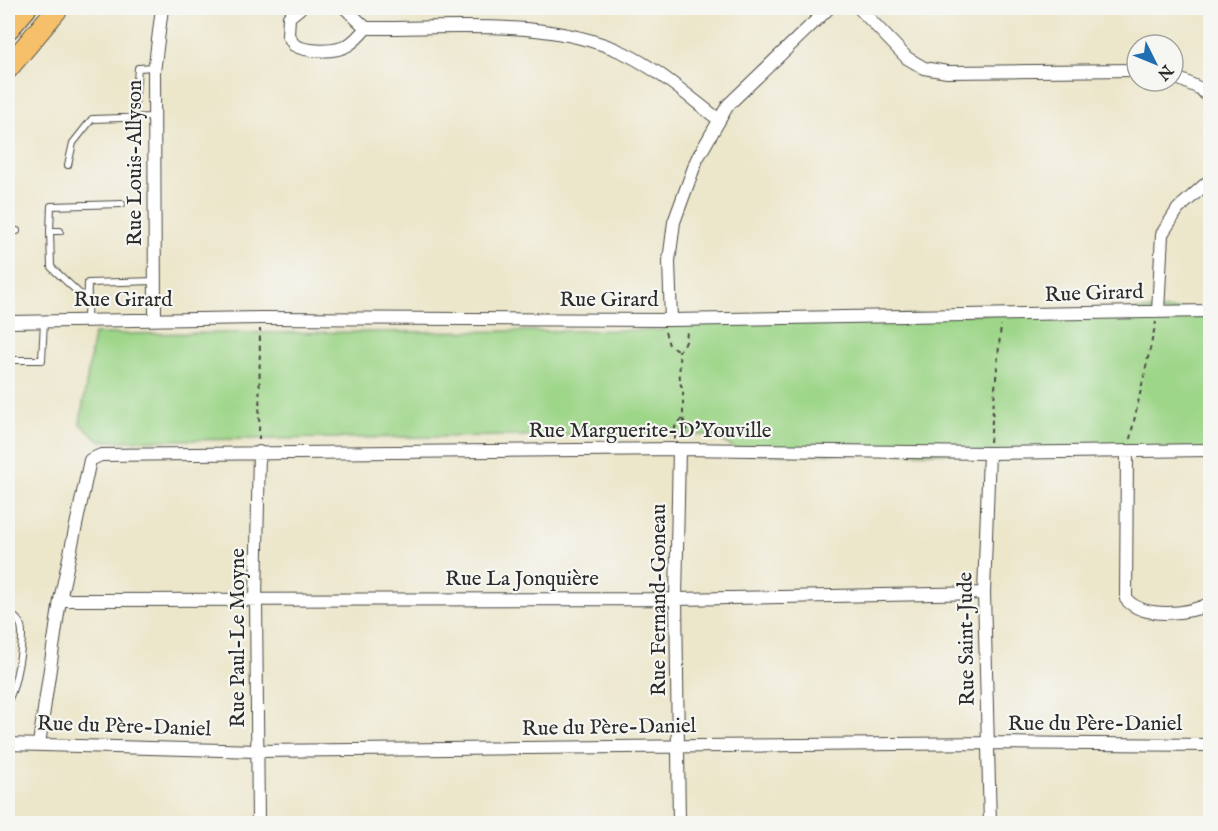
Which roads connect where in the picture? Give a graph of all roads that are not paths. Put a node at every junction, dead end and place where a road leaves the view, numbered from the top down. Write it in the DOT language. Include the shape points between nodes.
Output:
graph roads {
  1 [pos="11,8"];
  2 [pos="26,8"];
  3 [pos="58,8"];
  4 [pos="162,8"];
  5 [pos="300,8"];
  6 [pos="345,8"];
  7 [pos="829,8"];
  8 [pos="859,8"];
  9 [pos="8,12"];
  10 [pos="366,28"];
  11 [pos="8,29"];
  12 [pos="154,67"];
  13 [pos="8,68"];
  14 [pos="1125,70"];
  15 [pos="1185,82"];
  16 [pos="1210,99"];
  17 [pos="134,117"];
  18 [pos="154,117"];
  19 [pos="718,119"];
  20 [pos="68,165"];
  21 [pos="1210,180"];
  22 [pos="122,204"];
  23 [pos="8,231"];
  24 [pos="17,231"];
  25 [pos="50,231"];
  26 [pos="60,231"];
  27 [pos="155,281"];
  28 [pos="88,294"];
  29 [pos="1210,311"];
  30 [pos="1158,312"];
  31 [pos="87,320"];
  32 [pos="155,320"];
  33 [pos="671,320"];
  34 [pos="44,321"];
  35 [pos="8,322"];
  36 [pos="8,360"];
  37 [pos="679,449"];
  38 [pos="1210,450"];
  39 [pos="1127,451"];
  40 [pos="259,452"];
  41 [pos="989,453"];
  42 [pos="984,592"];
  43 [pos="676,598"];
  44 [pos="256,599"];
  45 [pos="60,600"];
  46 [pos="1210,603"];
  47 [pos="8,614"];
  48 [pos="8,700"];
  49 [pos="988,743"];
  50 [pos="8,744"];
  51 [pos="39,744"];
  52 [pos="1210,745"];
  53 [pos="680,747"];
  54 [pos="257,751"];
  55 [pos="258,824"];
  56 [pos="680,824"];
  57 [pos="990,824"];
  1 -- 9 [label="highway"];
  2 -- 11 [label="highway"];
  3 -- 13 [label="highway"];
  4 -- 12 [label="street, Rue Louis-Allyson"];
  5 -- 10 [label="street" via="291,14 288,29 290,41 300,48 339,49"];
  6 -- 10 [label="street"];
  7 -- 19 [label="street" via="752,80"];
  8 -- 14 [label="street" via="907,58 924,68 947,72"];
  10 -- 19 [label="street" via="543,29 573,35 626,54"];
  12 -- 17 [label="lane" via="138,68"];
  12 -- 18 [label="street, Rue Louis-Allyson"];
  15 -- 16 [label="street" via="1201,89"];
  17 -- 18 [label="lane"];
  17 -- 20 [label="lane" via="92,119 73,142"];
  18 -- 27 [label="street, Rue Louis-Allyson"];
  19 -- 33 [label="street" via="692,169 674,222 669,261"];
  21 -- 30 [label="street" via="1178,209 1162,234"];
  22 -- 25 [label="lane" via="51,206"];
  23 -- 24 [label="lane"];
  25 -- 26 [label="lane"];
  25 -- 28 [label="lane" via="51,267 81,294"];
  27 -- 28 [label="lane" via="88,283"];
  27 -- 32 [label="street, Rue Louis-Allyson"];
  28 -- 31 [label="lane"];
  29 -- 30 [label="street, Rue Girard"];
  30 -- 33 [label="street, Rue Girard"];
  31 -- 32 [label="street, Rue Girard"];
  31 -- 34 [label="street, Rue Girard"];
  32 -- 33 [label="street, Rue Girard"];
  34 -- 35 [label="street, Rue Girard"];
  34 -- 36 [label="lane" via="42,360"];
  37 -- 40 [label="street, Rue Marguerite-D'Youville"];
  37 -- 41 [label="street, Rue Marguerite-D'Youville"];
  37 -- 43 [label="street, Rue Fernand-Goneau"];
  38 -- 39 [label="street, Rue Marguerite-D'Youville"];
  39 -- 41 [label="street, Rue Marguerite-D'Youville"];
  39 -- 46 [label="street" via="1126,599 1143,611 1179,612"];
  40 -- 44 [label="street, Rue Paul-Le Moyne"];
  40 -- 45 [label="street, Rue Marguerite-D'Youville" via="101,454 90,460"];
  41 -- 42 [label="street, Rue Saint-Jude"];
  42 -- 43 [label="street, Rue La Jonquière"];
  42 -- 49 [label="street, Rue Saint-Jude"];
  43 -- 44 [label="street, Rue La Jonquière"];
  43 -- 53 [label="street, Rue Fernand-Goneau"];
  44 -- 45 [label="street, Rue La Jonquière"];
  44 -- 54 [label="street, Rue Paul-Le Moyne"];
  45 -- 51 [label="street"];
  47 -- 48 [label="lane" via="17,619 22,632 14,687"];
  49 -- 52 [label="street, Rue du Père-Daniel"];
  49 -- 53 [label="street, Rue du Père-Daniel"];
  49 -- 57 [label="street, Rue Saint-Jude"];
  50 -- 51 [label="street, Rue du Père-Daniel"];
  51 -- 54 [label="street, Rue du Père-Daniel"];
  53 -- 54 [label="street, Rue du Père-Daniel"];
  53 -- 56 [label="street, Rue Fernand-Goneau"];
  54 -- 55 [label="street, Rue Paul-Le Moyne"];
}
